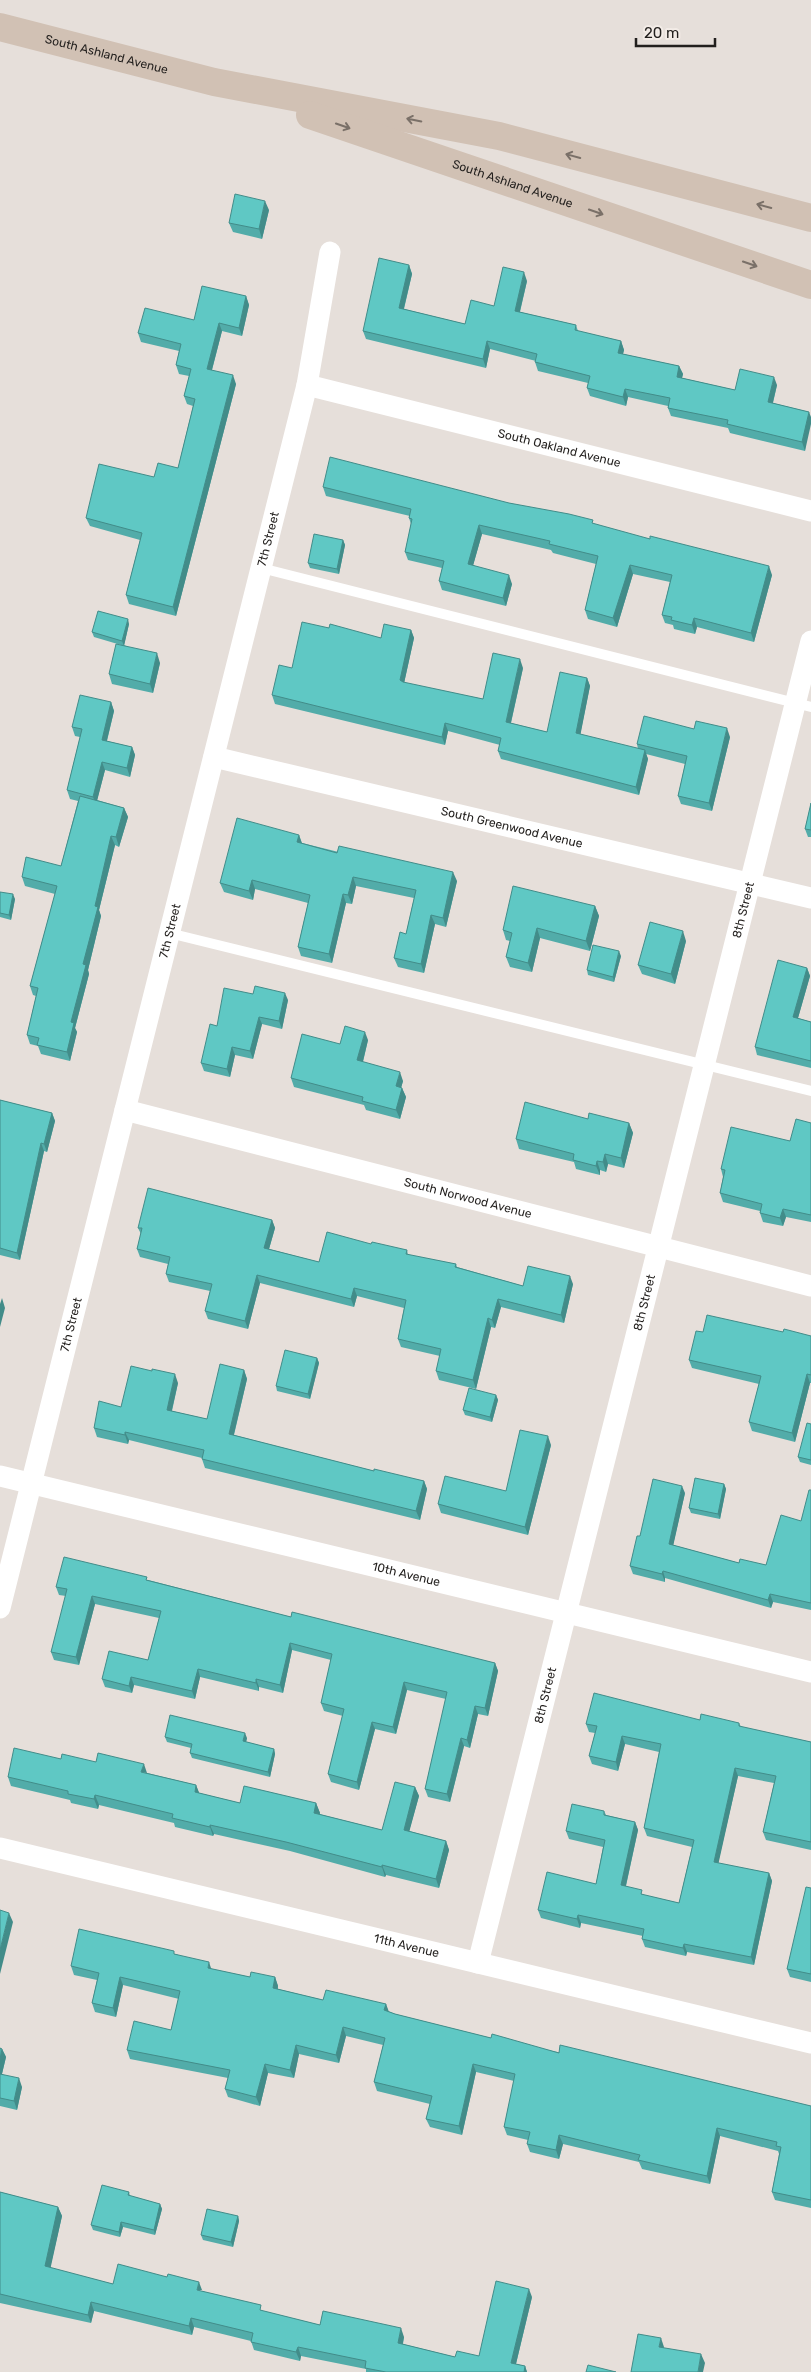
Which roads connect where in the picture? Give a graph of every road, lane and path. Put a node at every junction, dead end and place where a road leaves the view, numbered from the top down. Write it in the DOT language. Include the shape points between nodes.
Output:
graph roads {
  1 [pos="0,27"];
  2 [pos="214,82"];
  3 [pos="811,218"];
  4 [pos="330,252"];
  5 [pos="811,285"];
  6 [pos="307,386"];
  7 [pos="811,511"];
  8 [pos="261,568"];
  9 [pos="811,641"];
  10 [pos="803,705"];
  11 [pos="214,757"];
  12 [pos="750,884"];
  13 [pos="811,898"];
  14 [pos="169,933"];
  15 [pos="705,1064"];
  16 [pos="811,1091"];
  17 [pos="125,1110"];
  18 [pos="658,1248"];
  19 [pos="811,1286"];
  20 [pos="0,1476"];
  21 [pos="31,1483"];
  22 [pos="0,1608"];
  23 [pos="567,1612"];
  24 [pos="811,1672"];
  25 [pos="0,1848"];
  26 [pos="478,1963"];
  27 [pos="811,2043"];
  1 -- 2 [label="main road, South Ashland Avenue"];
  3 -- 2 [label="main road, South Ashland Avenue, one-way" via="499,136"];
  2 -- 5 [label="main road, South Ashland Avenue, one-way"];
  4 -- 6 [label="street, 7th Street"];
  6 -- 7 [label="street, South Oakland Avenue"];
  6 -- 8 [label="street, 7th Street"];
  8 -- 10 [label="lane"];
  8 -- 11 [label="street, 7th Street"];
  9 -- 10 [label="street, 8th Street"];
  10 -- 12 [label="street, 8th Street"];
  11 -- 12 [label="street, South Greenwood Avenue"];
  11 -- 14 [label="street, 7th Street"];
  12 -- 13 [label="street, South Greenwood Avenue"];
  12 -- 15 [label="street, 8th Street"];
  14 -- 15 [label="lane"];
  14 -- 17 [label="street, 7th Street"];
  15 -- 16 [label="lane"];
  15 -- 18 [label="street, 8th Street"];
  17 -- 18 [label="street, South Norwood Avenue"];
  17 -- 21 [label="street, 7th Street"];
  18 -- 19 [label="street, South Norwood Avenue"];
  18 -- 23 [label="street, 8th Street"];
  20 -- 21 [label="street, 10th Avenue"];
  21 -- 22 [label="street, 7th Street"];
  21 -- 23 [label="street, 10th Avenue"];
  23 -- 24 [label="street, 10th Avenue"];
  23 -- 26 [label="street, 8th Street"];
  25 -- 26 [label="street, 11th Avenue"];
  26 -- 27 [label="street, 11th Avenue"];
}
